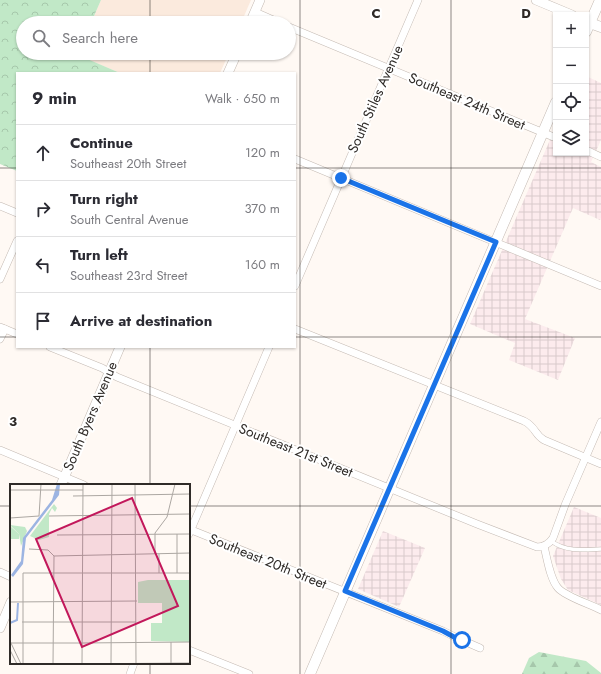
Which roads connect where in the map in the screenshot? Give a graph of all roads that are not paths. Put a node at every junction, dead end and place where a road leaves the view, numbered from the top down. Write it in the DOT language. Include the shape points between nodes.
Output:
graph roads {
  1 [pos="260,0"];
  2 [pos="418,0"];
  3 [pos="536,0"];
  4 [pos="600,0"];
  5 [pos="255,12"];
  6 [pos="565,12"];
  7 [pos="253,16"];
  8 [pos="264,16"];
  9 [pos="589,21"];
  10 [pos="589,25"];
  11 [pos="601,27"];
  12 [pos="296,30"];
  13 [pos="234,60"];
  14 [pos="389,68"];
  15 [pos="228,72"];
  16 [pos="553,109"];
  17 [pos="543,133"];
  18 [pos="553,137"];
  19 [pos="589,151"];
  20 [pos="601,157"];
  21 [pos="296,159"];
  22 [pos="341,178"];
  23 [pos="0,206"];
  24 [pos="16,213"];
  25 [pos="496,242"];
  26 [pos="16,243"];
  27 [pos="0,279"];
  28 [pos="296,284"];
  29 [pos="601,286"];
  30 [pos="2,328"];
  31 [pos="296,329"];
  32 [pos="16,334"];
  33 [pos="0,339"];
  34 [pos="52,348"];
  35 [pos="120,348"];
  36 [pos="269,348"];
  37 [pos="109,372"];
  38 [pos="434,385"];
  39 [pos="601,422"];
  40 [pos="235,425"];
  41 [pos="0,450"];
  42 [pos="586,458"];
  43 [pos="601,464"];
  44 [pos="63,481"];
  45 [pos="79,484"];
  46 [pos="390,488"];
  47 [pos="190,531"];
  48 [pos="551,541"];
  49 [pos="544,546"];
  50 [pos="601,549"];
  51 [pos="0,572"];
  52 [pos="10,577"];
  53 [pos="345,591"];
  54 [pos="10,604"];
  55 [pos="601,610"];
  56 [pos="0,628"];
  57 [pos="480,648"];
  58 [pos="190,650"];
  59 [pos="134,664"];
  60 [pos="130,674"];
  61 [pos="249,674"];
  62 [pos="310,674"];
  1 -- 5 [label="street"];
  2 -- 14 [label="street, South Stiles Avenue"];
  3 -- 6 [label="street"];
  4 -- 9 [label="main road"];
  5 -- 7 [label="street"];
  5 -- 8 [label="street"];
  10 -- 11 [label="main road"];
  12 -- 14 [label="street, Southeast 24th Street"];
  13 -- 15 [label="street"];
  14 -- 17 [label="street, Southeast 24th Street"];
  14 -- 22 [label="street, South Stiles Avenue"];
  16 -- 17 [label="main road"];
  17 -- 18 [label="street, Southeast 24th Street"];
  17 -- 25 [label="main road"];
  19 -- 20 [label="street"];
  21 -- 22 [label="street"];
  22 -- 25 [label="street"];
  22 -- 28 [label="street, South Stiles Avenue"];
  23 -- 24 [label="street"];
  25 -- 29 [label="street"];
  25 -- 38 [label="main road"];
  26 -- 27 [label="street"];
  30 -- 32 [label="street"];
  30 -- 33 [label="street"];
  31 -- 38 [label="street"];
  34 -- 37 [label="street, Southeast 21st Street"];
  35 -- 37 [label="street, South Byers Avenue"];
  36 -- 40 [label="street"];
  37 -- 40 [label="street, Southeast 21st Street"];
  37 -- 44 [label="street, South Byers Avenue"];
  38 -- 42 [label="street" via="528,423 544,440"];
  38 -- 46 [label="main road"];
  39 -- 42 [label="street"];
  40 -- 46 [label="street, Southeast 21st Street"];
  40 -- 47 [label="street"];
  41 -- 44 [label="street"];
  42 -- 43 [label="street"];
  42 -- 48 [label="street"];
  44 -- 45 [label="street"];
  46 -- 49 [label="street, Southeast 21st Street" via="533,546"];
  46 -- 53 [label="main road"];
  47 -- 53 [label="street, Southeast 20th Street"];
  48 -- 49 [label="street"];
  48 -- 50 [label="lane" via="556,546 573,550"];
  49 -- 55 [label="street" via="555,584 559,589"];
  51 -- 52 [label="street"];
  53 -- 57 [label="street, Southeast 20th Street"];
  53 -- 62 [label="main road"];
  54 -- 56 [label="street"];
  58 -- 61 [label="street"];
  59 -- 60 [label="street"];
}
